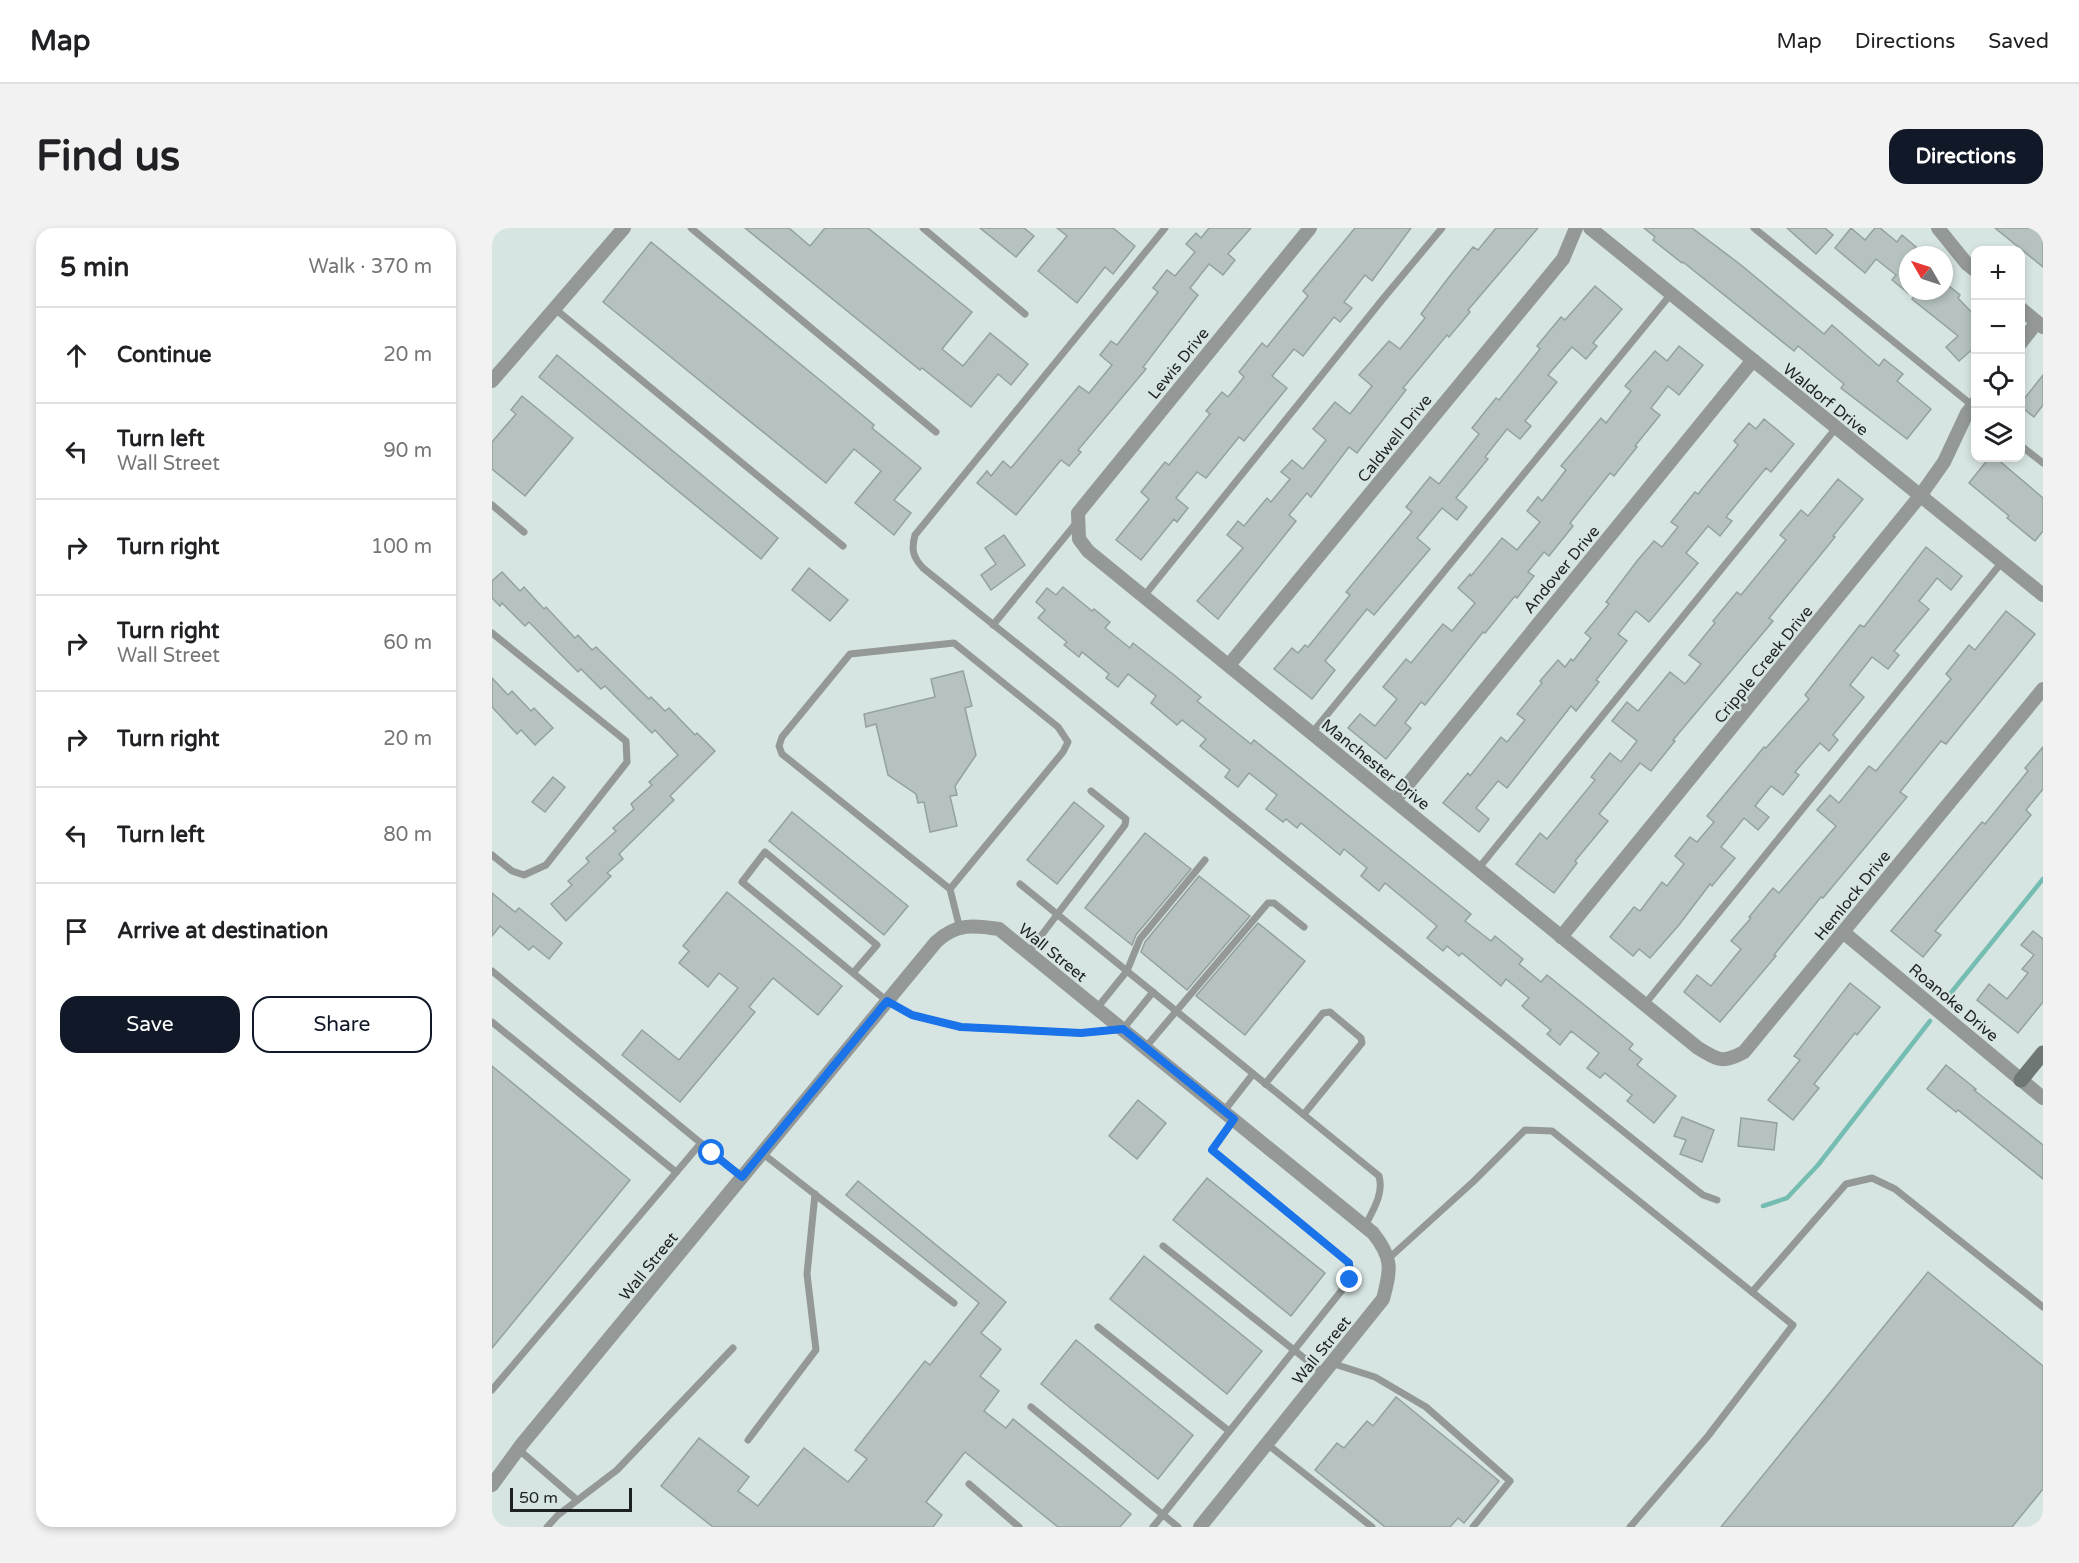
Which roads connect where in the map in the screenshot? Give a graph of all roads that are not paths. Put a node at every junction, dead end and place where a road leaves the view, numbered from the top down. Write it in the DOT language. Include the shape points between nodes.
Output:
graph roads {
  1 [pos="624,228"];
  2 [pos="691,228"];
  3 [pos="923,228"];
  4 [pos="1165,228"];
  5 [pos="1310,228"];
  6 [pos="1442,228"];
  7 [pos="1576,228"];
  8 [pos="1590,228"];
  9 [pos="1754,228"];
  10 [pos="1938,228"];
  11 [pos="1971,267"];
  12 [pos="1671,294"];
  13 [pos="554,308"];
  14 [pos="2025,313"];
  15 [pos="1025,314"];
  16 [pos="2040,325"];
  17 [pos="2025,339"];
  18 [pos="1753,360"];
  19 [pos="492,381"];
  20 [pos="1971,402"];
  21 [pos="1972,408"];
  22 [pos="1836,428"];
  23 [pos="936,432"];
  24 [pos="2025,449"];
  25 [pos="2043,464"];
  26 [pos="1920,496"];
  27 [pos="492,505"];
  28 [pos="1077,522"];
  29 [pos="524,532"];
  30 [pos="843,546"];
  31 [pos="2002,562"];
  32 [pos="2043,595"];
  33 [pos="1144,596"];
  34 [pos="993,625"];
  35 [pos="492,633"];
  36 [pos="1229,665"];
  37 [pos="2043,689"];
  38 [pos="1312,733"];
  39 [pos="1091,790"];
  40 [pos="1395,800"];
  41 [pos="492,855"];
  42 [pos="1205,860"];
  43 [pos="1478,869"];
  44 [pos="1020,884"];
  45 [pos="950,889"];
  46 [pos="1058,915"];
  47 [pos="1305,927"];
  48 [pos="960,928"];
  49 [pos="1843,932"];
  50 [pos="1561,937"];
  51 [pos="1028,953"];
  52 [pos="492,971"];
  53 [pos="1127,971"];
  54 [pos="853,973"];
  55 [pos="1152,992"];
  56 [pos="887,1001"];
  57 [pos="1645,1004"];
  58 [pos="1097,1008"];
  59 [pos="1176,1011"];
  60 [pos="492,1022"];
  61 [pos="1668,1023"];
  62 [pos="1123,1029"];
  63 [pos="1145,1048"];
  64 [pos="2043,1053"];
  65 [pos="1253,1074"];
  66 [pos="2021,1080"];
  67 [pos="1265,1084"];
  68 [pos="2043,1098"];
  69 [pos="1304,1114"];
  70 [pos="1229,1115"];
  71 [pos="701,1143"];
  72 [pos="762,1153"];
  73 [pos="676,1172"];
  74 [pos="742,1177"];
  75 [pos="815,1194"];
  76 [pos="1717,1200"];
  77 [pos="1365,1226"];
  78 [pos="1163,1246"];
  79 [pos="1388,1259"];
  80 [pos="1752,1293"];
  81 [pos="954,1303"];
  82 [pos="2043,1307"];
  83 [pos="1098,1326"];
  84 [pos="734,1348"];
  85 [pos="1295,1350"];
  86 [pos="1327,1368"];
  87 [pos="492,1390"];
  88 [pos="1031,1407"];
  89 [pos="1230,1431"];
  90 [pos="748,1440"];
  91 [pos="1267,1444"];
  92 [pos="518,1449"];
  93 [pos="492,1484"];
  94 [pos="969,1484"];
  95 [pos="577,1500"];
  96 [pos="1163,1515"];
  97 [pos="547,1527"];
  98 [pos="1019,1527"];
  99 [pos="1153,1527"];
  100 [pos="1178,1527"];
  101 [pos="1200,1527"];
  102 [pos="1372,1527"];
  103 [pos="1473,1527"];
  104 [pos="1630,1527"];
  1 -- 13 [label="street"];
  2 -- 23 [label="lane"];
  3 -- 15 [label="lane"];
  4 -- 34 [label="lane" via="915,536 914,558"];
  5 -- 28 [label="street, Lewis Drive" via="1078,513"];
  6 -- 33 [label="lane"];
  7 -- 36 [label="street, Caldwell Drive" via="1563,259"];
  8 -- 12 [label="street, Waldorf Drive"];
  9 -- 20 [label="lane"];
  10 -- 11 [label="street"];
  12 -- 18 [label="street, Waldorf Drive"];
  12 -- 38 [label="lane"];
  13 -- 19 [label="street"];
  13 -- 30 [label="lane"];
  14 -- 16 [label="street"];
  16 -- 17 [label="street"];
  18 -- 22 [label="street, Waldorf Drive"];
  18 -- 40 [label="street, Andover Drive"];
  21 -- 26 [label="street, Cripple Creek Drive" via="1944,462"];
  22 -- 26 [label="street, Waldorf Drive"];
  22 -- 43 [label="lane"];
  24 -- 25 [label="lane"];
  26 -- 31 [label="street, Waldorf Drive"];
  26 -- 50 [label="street, Cripple Creek Drive"];
  27 -- 29 [label="lane"];
  28 -- 33 [label="street, Manchester Drive" via="1079,539 1088,551"];
  28 -- 34 [label="lane"];
  31 -- 32 [label="street, Waldorf Drive"];
  31 -- 57 [label="lane"];
  33 -- 36 [label="street, Manchester Drive"];
  34 -- 76 [label="lane" via="1671,1171"];
  35 -- 41 [label="lane" via="626,741 627,762 546,864 524,875"];
  36 -- 38 [label="street, Manchester Drive"];
  37 -- 49 [label="street, Hemlock Drive"];
  38 -- 40 [label="street, Manchester Drive"];
  39 -- 46 [label="lane" via="1126,819 1125,825"];
  40 -- 43 [label="street, Manchester Drive"];
  42 -- 53 [label="lane" via="1140,939"];
  43 -- 50 [label="street, Manchester Drive"];
  44 -- 46 [label="lane"];
  45 -- 45 [label="lane" via="1068,742 1058,728 954,644 850,654 783,737 779,746 782,754"];
  45 -- 48 [label="lane"];
  46 -- 51 [label="lane"];
  46 -- 53 [label="lane"];
  47 -- 59 [label="lane" via="1275,903 1268,903"];
  48 -- 51 [label="street, Wall Street" via="975,925 999,929"];
  48 -- 56 [label="street, Wall Street" via="936,942"];
  49 -- 61 [label="street, Hemlock Drive" via="1744,1052 1728,1060 1717,1059"];
  49 -- 66 [label="street, Roanoke Drive"];
  50 -- 57 [label="street, Manchester Drive"];
  51 -- 58 [label="street, Wall Street"];
  52 -- 71 [label="lane"];
  53 -- 55 [label="lane"];
  53 -- 58 [label="lane"];
  54 -- 54 [label="lane" via="877,945 765,852 742,882"];
  54 -- 56 [label="lane"];
  55 -- 59 [label="lane"];
  55 -- 62 [label="lane"];
  56 -- 62 [label="lane" via="912,1015 961,1027 1081,1033"];
  56 -- 72 [label="street, Wall Street"];
  57 -- 61 [label="street, Manchester Drive"];
  58 -- 62 [label="street, Wall Street"];
  59 -- 63 [label="lane"];
  59 -- 65 [label="lane"];
  60 -- 73 [label="lane"];
  62 -- 63 [label="street, Wall Street"];
  63 -- 70 [label="street, Wall Street"];
  64 -- 66 [label="street"];
  65 -- 67 [label="lane"];
  65 -- 70 [label="lane"];
  66 -- 68 [label="street, Roanoke Drive"];
  67 -- 69 [label="lane"];
  67 -- 69 [label="lane" via="1323,1012 1330,1012 1362,1043"];
  69 -- 77 [label="lane" via="1379,1176 1379,1198"];
  70 -- 77 [label="street, Wall Street"];
  70 -- 85 [label="lane" via="1212,1150 1349,1263 1350,1280"];
  71 -- 73 [label="lane"];
  71 -- 74 [label="lane"];
  72 -- 74 [label="street, Wall Street"];
  72 -- 75 [label="lane"];
  73 -- 87 [label="lane"];
  74 -- 92 [label="street, Wall Street"];
  75 -- 81 [label="lane"];
  75 -- 90 [label="lane" via="807,1274 816,1350"];
  77 -- 79 [label="street, Wall Street" via="1384,1246"];
  78 -- 85 [label="lane"];
  79 -- 80 [label="lane" via="1525,1130 1552,1131"];
  79 -- 86 [label="street, Wall Street" via="1391,1271 1383,1299"];
  80 -- 82 [label="lane" via="1846,1184 1872,1178 1895,1189"];
  80 -- 104 [label="lane" via="1793,1325 1708,1437"];
  83 -- 89 [label="lane"];
  84 -- 95 [label="lane" via="617,1470"];
  85 -- 86 [label="lane"];
  85 -- 89 [label="lane"];
  86 -- 91 [label="street, Wall Street"];
  86 -- 103 [label="lane" via="1375,1377 1426,1407 1510,1481"];
  88 -- 96 [label="lane"];
  89 -- 96 [label="lane"];
  91 -- 101 [label="street, Wall Street"];
  91 -- 102 [label="lane"];
  92 -- 93 [label="street, Wall Street"];
  92 -- 95 [label="lane"];
  94 -- 98 [label="lane"];
  95 -- 97 [label="lane"];
  96 -- 99 [label="lane"];
  96 -- 100 [label="lane"];
}
